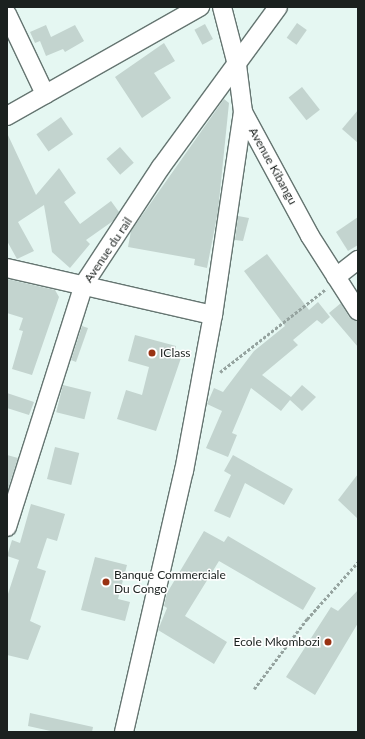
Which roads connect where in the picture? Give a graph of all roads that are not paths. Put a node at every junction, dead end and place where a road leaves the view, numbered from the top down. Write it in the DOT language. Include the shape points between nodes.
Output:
graph roads {
  1 [pos="200,7"];
  2 [pos="222,7"];
  3 [pos="278,7"];
  4 [pos="7,14"];
  5 [pos="237,65"];
  6 [pos="45,94"];
  7 [pos="243,112"];
  8 [pos="7,116"];
  9 [pos="358,260"];
  10 [pos="7,268"];
  11 [pos="337,279"];
  12 [pos="84,284"];
  13 [pos="358,311"];
  14 [pos="213,315"];
  15 [pos="9,509"];
  16 [pos="7,527"];
  17 [pos="124,732"];
  1 -- 6 [label="street"];
  2 -- 5 [label="street, Avenue Kibangu"];
  3 -- 5 [label="street, Avenue du rail"];
  4 -- 6 [label="street"];
  5 -- 7 [label="street, Avenue Kibangu"];
  5 -- 12 [label="street, Avenue du rail" via="161,167"];
  6 -- 8 [label="street"];
  7 -- 11 [label="street, Avenue Kibangu"];
  7 -- 14 [label="street"];
  9 -- 11 [label="street"];
  10 -- 12 [label="street"];
  11 -- 13 [label="street, Avenue Kibangu"];
  12 -- 14 [label="street"];
  12 -- 15 [label="street, Avenue du rail"];
  14 -- 17 [label="street" via="184,471"];
  15 -- 16 [label="street, Avenue du rail"];
}
